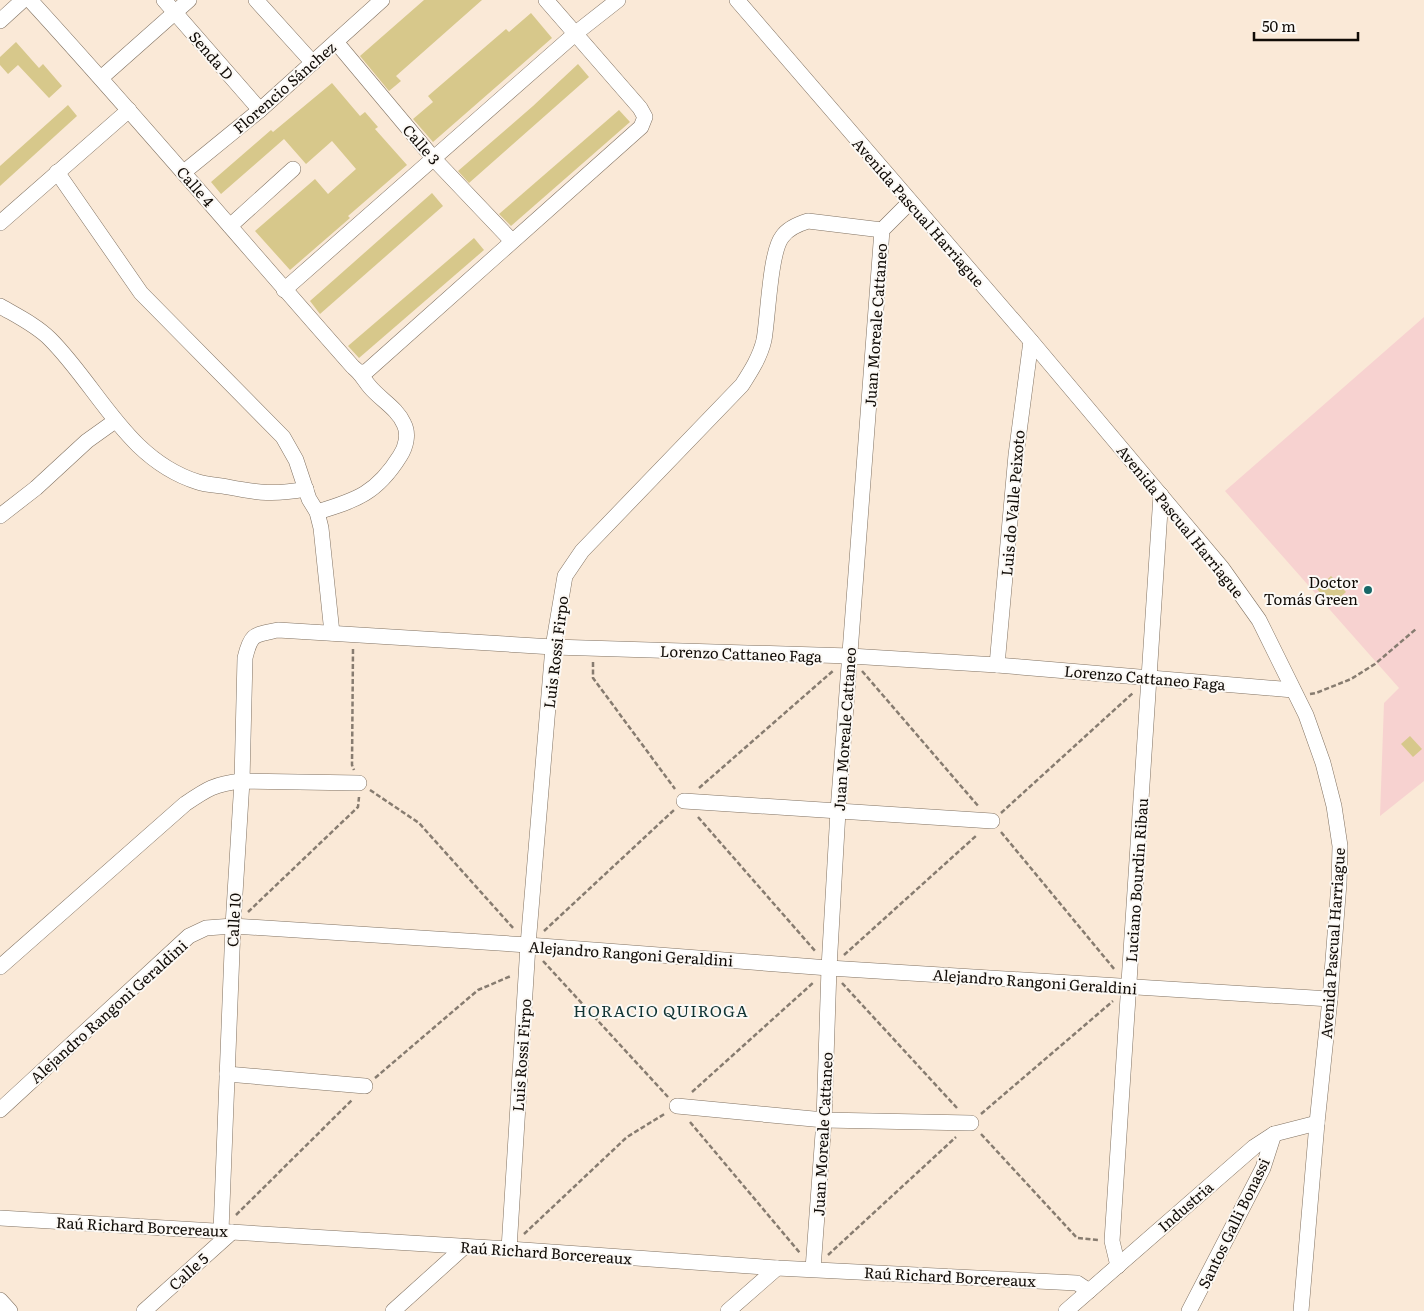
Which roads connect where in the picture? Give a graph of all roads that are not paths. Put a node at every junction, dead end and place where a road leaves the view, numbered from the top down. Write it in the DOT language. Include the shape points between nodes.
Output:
graph roads {
  1 [pos="23,0"];
  2 [pos="30,0"];
  3 [pos="164,0"];
  4 [pos="189,0"];
  5 [pos="256,0"];
  6 [pos="382,0"];
  7 [pos="546,0"];
  8 [pos="618,0"];
  9 [pos="737,0"];
  10 [pos="175,12"];
  11 [pos="0,21"];
  12 [pos="576,33"];
  13 [pos="336,42"];
  14 [pos="313,63"];
  15 [pos="101,78"];
  16 [pos="129,110"];
  17 [pos="260,110"];
  18 [pos="434,159"];
  19 [pos="293,169"];
  20 [pos="57,172"];
  21 [pos="184,172"];
  22 [pos="910,202"];
  23 [pos="0,223"];
  24 [pos="230,226"];
  25 [pos="882,230"];
  26 [pos="512,241"];
  27 [pos="284,290"];
  28 [pos="0,306"];
  29 [pos="1031,341"];
  30 [pos="360,372"];
  31 [pos="115,421"];
  32 [pos="306,489"];
  33 [pos="1161,495"];
  34 [pos="317,512"];
  35 [pos="0,516"];
  36 [pos="278,630"];
  37 [pos="332,633"];
  38 [pos="553,647"];
  39 [pos="850,656"];
  40 [pos="997,665"];
  41 [pos="1150,677"];
  42 [pos="1294,692"];
  43 [pos="242,781"];
  44 [pos="359,783"];
  45 [pos="684,801"];
  46 [pos="838,811"];
  47 [pos="992,821"];
  48 [pos="233,926"];
  49 [pos="528,945"];
  50 [pos="0,967"];
  51 [pos="829,968"];
  52 [pos="1129,987"];
  53 [pos="1330,999"];
  54 [pos="227,1074"];
  55 [pos="365,1086"];
  56 [pos="677,1106"];
  57 [pos="0,1110"];
  58 [pos="824,1120"];
  59 [pos="971,1123"];
  60 [pos="1317,1123"];
  61 [pos="1274,1134"];
  62 [pos="0,1218"];
  63 [pos="226,1231"];
  64 [pos="464,1247"];
  65 [pos="509,1249"];
  66 [pos="1118,1266"];
  67 [pos="777,1268"];
  68 [pos="813,1269"];
  69 [pos="1089,1291"];
  70 [pos="0,1300"];
  71 [pos="10,1311"];
  72 [pos="144,1311"];
  73 [pos="393,1311"];
  74 [pos="728,1311"];
  75 [pos="1066,1311"];
  76 [pos="1189,1311"];
  77 [pos="1300,1311"];
  1 -- 11 [label="street"];
  2 -- 15 [label="street, Calle 4"];
  3 -- 10 [label="street, Senda D"];
  4 -- 10 [label="street"];
  5 -- 14 [label="street"];
  6 -- 13 [label="street, Florencio Sánchez"];
  7 -- 12 [label="street"];
  8 -- 12 [label="street"];
  9 -- 22 [label="street, Avenida Pascual Harriague"];
  10 -- 15 [label="street"];
  10 -- 17 [label="street, Senda D"];
  12 -- 18 [label="street"];
  12 -- 26 [label="street" via="645,117 641,126"];
  13 -- 14 [label="street, Florencio Sánchez"];
  13 -- 18 [label="street, Calle 3"];
  14 -- 17 [label="street, Florencio Sánchez"];
  15 -- 16 [label="street, Calle 4"];
  16 -- 20 [label="street"];
  16 -- 21 [label="street, Calle 4"];
  17 -- 21 [label="street, Florencio Sánchez"];
  18 -- 26 [label="street, Calle 3"];
  18 -- 27 [label="street"];
  19 -- 24 [label="street"];
  20 -- 23 [label="street"];
  20 -- 32 [label="street" via="141,293 283,437 296,460"];
  21 -- 24 [label="street, Calle 4"];
  22 -- 25 [label="street, Juan Moreale Cattaneo"];
  22 -- 29 [label="street, Avenida Pascual Harriague"];
  24 -- 27 [label="street, Calle 4"];
  25 -- 38 [label="street, Luis Rossi Firpo" via="808,221 796,224 781,238 775,253 763,342 756,365 742,385 582,551 566,576"];
  25 -- 39 [label="street, Juan Moreale Cattaneo"];
  26 -- 30 [label="street" via="367,371"];
  27 -- 30 [label="street, Calle 4"];
  28 -- 31 [label="street" via="32,324 50,339"];
  29 -- 33 [label="street, Avenida Pascual Harriague"];
  29 -- 40 [label="street, Luis do Valle Peixoto" via="1016,455"];
  30 -- 34 [label="street, Calle 4" via="370,388 398,414 407,432 406,442 381,482 370,491 347,503"];
  31 -- 32 [label="street" via="141,450 166,468 198,482 262,494"];
  31 -- 35 [label="street" via="86,441 36,488"];
  32 -- 34 [label="street"];
  33 -- 41 [label="street, Luciano Bourdin Ribau"];
  33 -- 42 [label="street, Avenida Pascual Harriague" via="1222,568 1259,620"];
  34 -- 37 [label="street"];
  36 -- 37 [label="street, Lorenzo Cattaneo Faga"];
  36 -- 43 [label="street, Calle 10" via="258,634 249,642 245,658"];
  37 -- 38 [label="street, Lorenzo Cattaneo Faga"];
  38 -- 39 [label="street, Lorenzo Cattaneo Faga"];
  38 -- 49 [label="street, Luis Rossi Firpo"];
  39 -- 40 [label="street, Lorenzo Cattaneo Faga"];
  39 -- 46 [label="street, Juan Moreale Cattaneo"];
  40 -- 41 [label="street, Lorenzo Cattaneo Faga"];
  41 -- 42 [label="street, Lorenzo Cattaneo Faga"];
  41 -- 52 [label="street, Luciano Bourdin Ribau"];
  42 -- 53 [label="street, Avenida Pascual Harriague" via="1324,763 1340,846"];
  43 -- 44 [label="street"];
  43 -- 48 [label="street, Calle 10"];
  43 -- 50 [label="street" via="208,788 185,804"];
  45 -- 46 [label="street"];
  46 -- 47 [label="street"];
  46 -- 51 [label="street, Juan Moreale Cattaneo"];
  48 -- 49 [label="street, Alejandro Rangoni Geraldini"];
  48 -- 54 [label="street, Calle 10"];
  48 -- 57 [label="street, Alejandro Rangoni Geraldini" via="206,928 189,936"];
  49 -- 51 [label="street, Alejandro Rangoni Geraldini"];
  49 -- 65 [label="street, Luis Rossi Firpo"];
  51 -- 52 [label="street, Alejandro Rangoni Geraldini"];
  51 -- 58 [label="street, Juan Moreale Cattaneo"];
  52 -- 53 [label="street, Alejandro Rangoni Geraldini"];
  52 -- 66 [label="street, Luciano Bourdin Ribau" via="1112,1241"];
  53 -- 60 [label="street, Avenida Pascual Harriague"];
  54 -- 55 [label="street"];
  54 -- 63 [label="street, Calle 10"];
  56 -- 58 [label="street"];
  58 -- 59 [label="street"];
  58 -- 68 [label="street, Juan Moreale Cattaneo"];
  60 -- 61 [label="street, Industria"];
  60 -- 77 [label="street, Avenida Pascual Harriague"];
  61 -- 66 [label="street, Industria" via="1254,1147"];
  61 -- 76 [label="street, Santos Galli Bonassi" via="1264,1168"];
  62 -- 63 [label="street, Raú Richard Borcereaux"];
  63 -- 64 [label="street, Raú Richard Borcereaux"];
  63 -- 72 [label="street, Calle 5"];
  64 -- 65 [label="street, Raú Richard Borcereaux"];
  64 -- 73 [label="street"];
  65 -- 67 [label="street, Raú Richard Borcereaux"];
  66 -- 69 [label="street, Industria"];
  67 -- 68 [label="street, Raú Richard Borcereaux"];
  67 -- 74 [label="street"];
  68 -- 69 [label="street, Raú Richard Borcereaux" via="1077,1283"];
  69 -- 75 [label="street, Industria"];
  70 -- 71 [label="street"];
}
